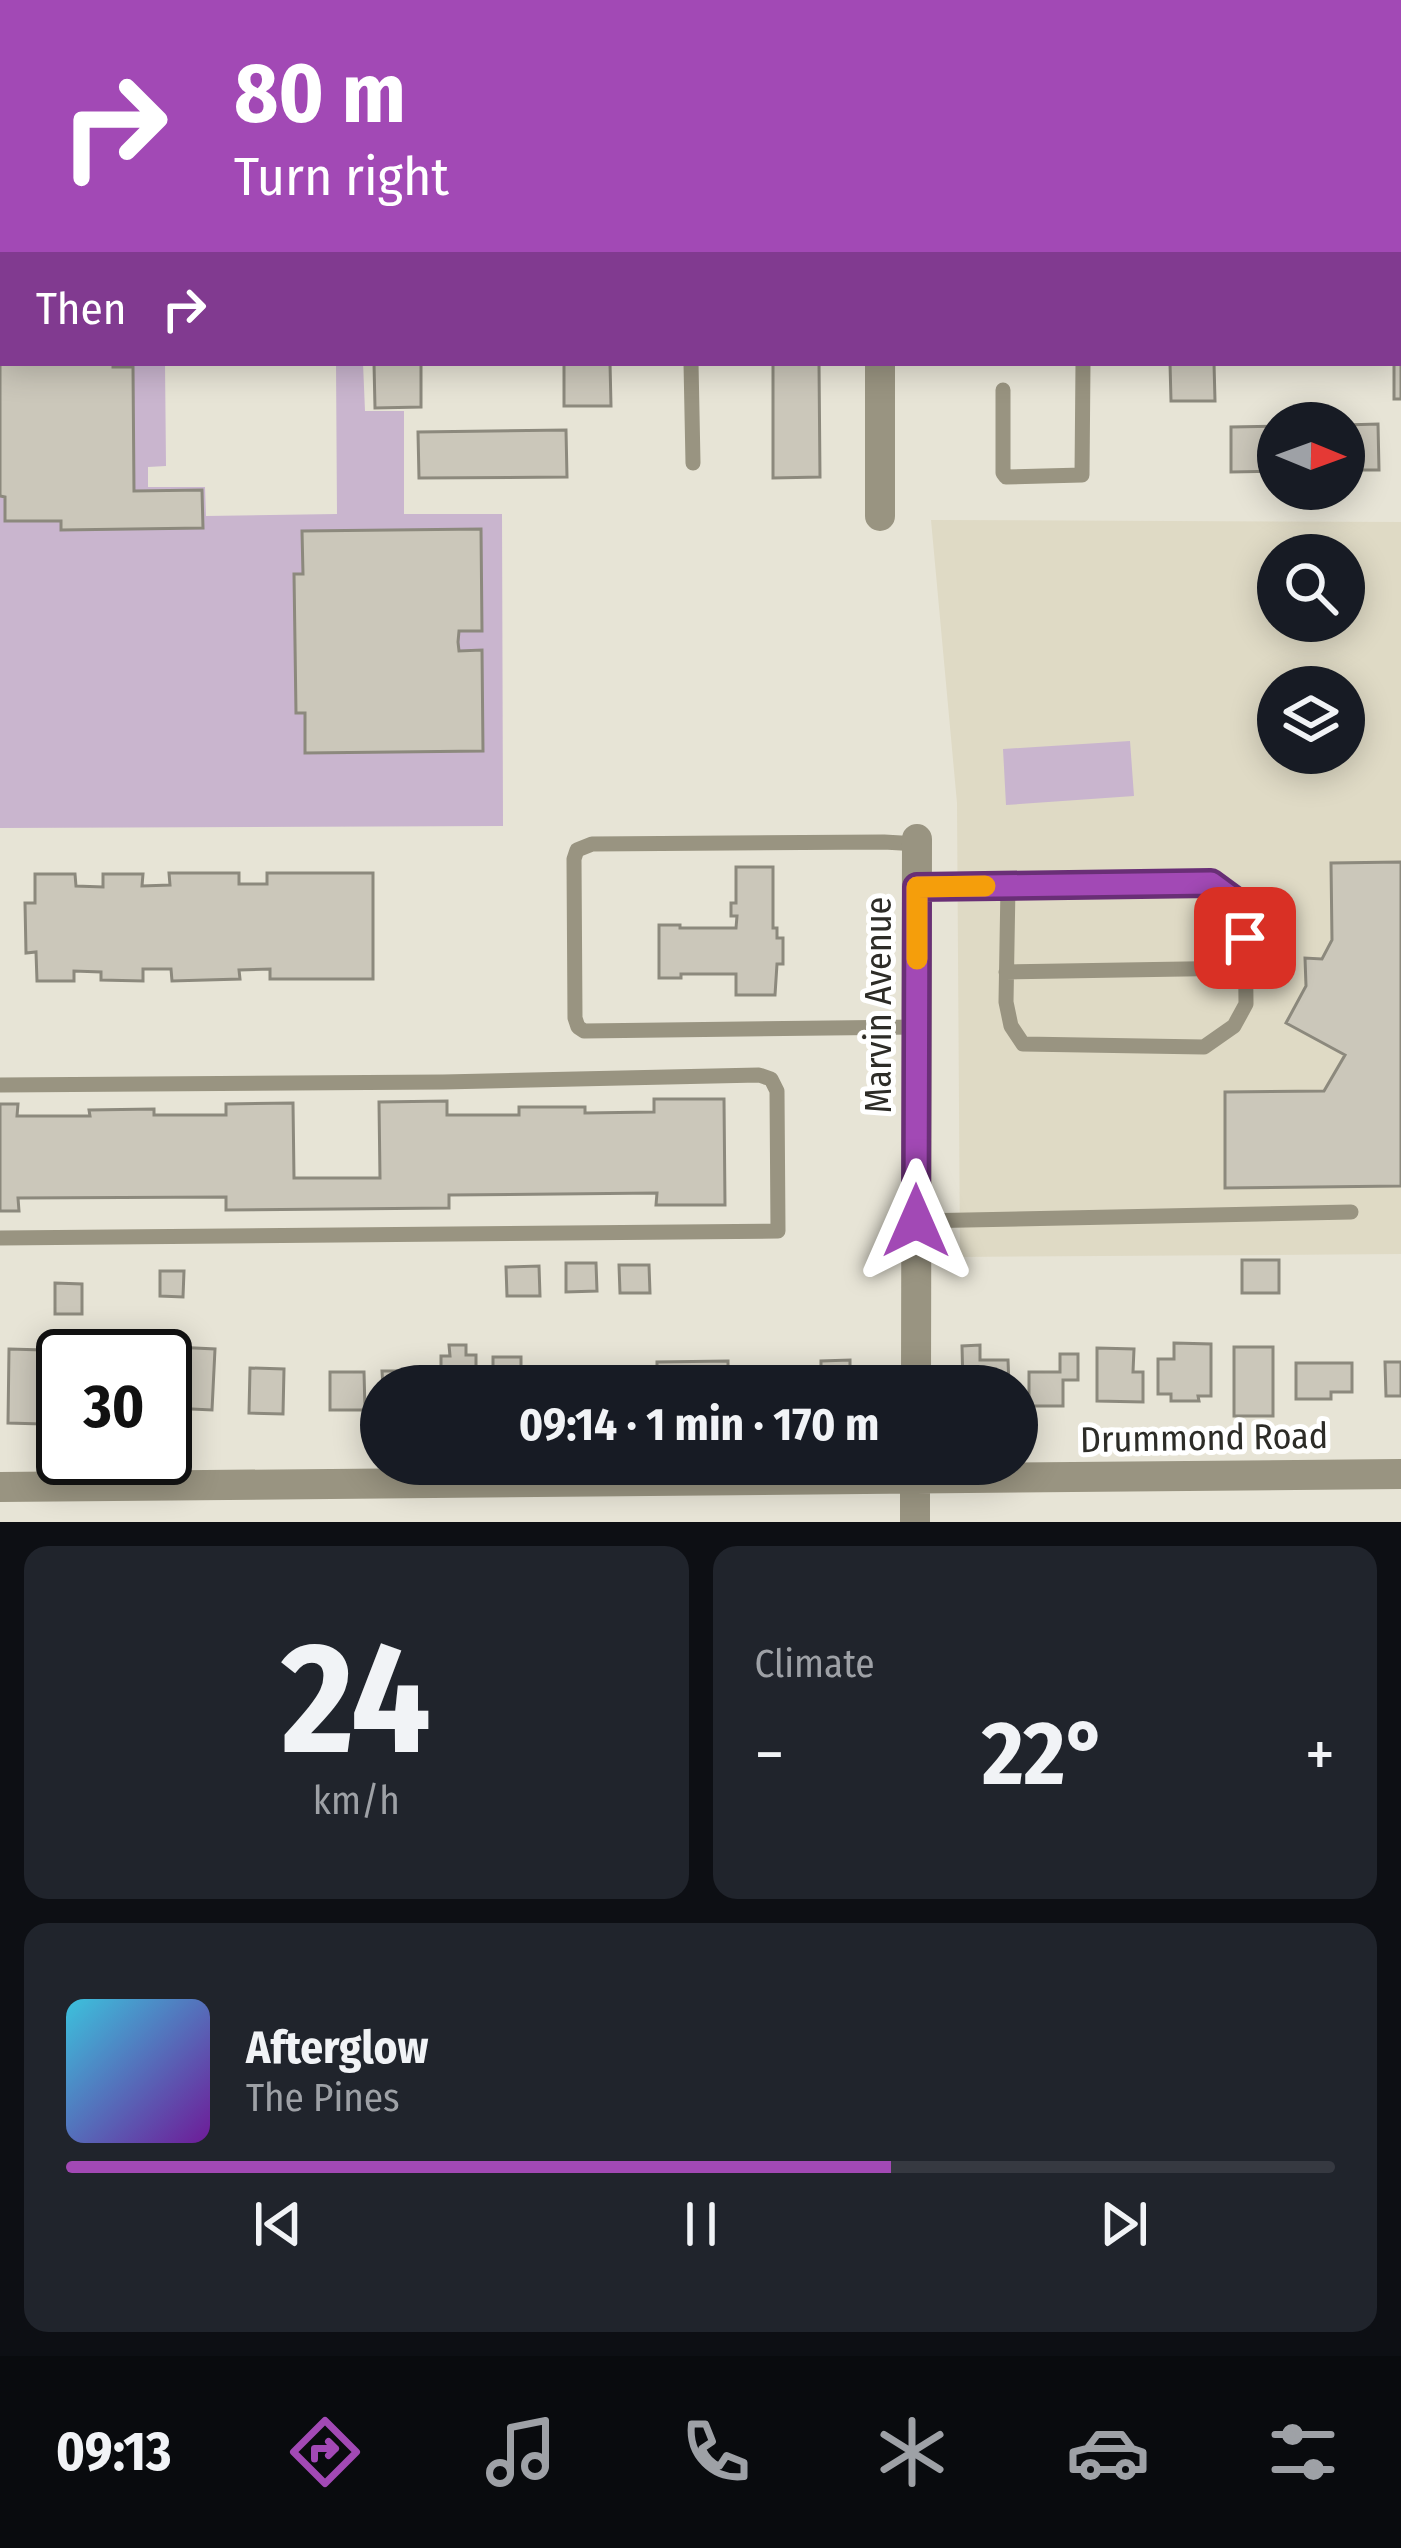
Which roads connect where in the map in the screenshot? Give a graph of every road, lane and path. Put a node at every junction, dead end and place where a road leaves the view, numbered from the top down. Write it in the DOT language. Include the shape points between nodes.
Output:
graph roads {
  1 [pos="692,366"];
  2 [pos="880,366"];
  3 [pos="1083,366"];
  4 [pos="1003,390"];
  5 [pos="693,464"];
  6 [pos="880,515"];
  7 [pos="917,842"];
  8 [pos="1008,886"];
  9 [pos="917,887"];
  10 [pos="1246,968"];
  11 [pos="1006,972"];
  12 [pos="917,1027"];
  13 [pos="0,1084"];
  14 [pos="1351,1212"];
  15 [pos="916,1221"];
  16 [pos="0,1238"];
  17 [pos="916,1365"];
  18 [pos="1038,1472"];
  19 [pos="1401,1474"];
  20 [pos="360,1481"];
  21 [pos="915,1485"];
  22 [pos="0,1487"];
  23 [pos="915,1522"];
  1 -- 5 [label="lane"];
  2 -- 6 [label="street"];
  3 -- 4 [label="lane" via="1082,476 1006,477"];
  7 -- 9 [label="street, Marvin Avenue"];
  7 -- 12 [label="lane" via="592,844 574,859 574,1018 584,1030"];
  8 -- 9 [label="lane"];
  8 -- 10 [label="lane" via="1211,883 1245,908"];
  8 -- 11 [label="lane"];
  9 -- 12 [label="street, Marvin Avenue"];
  10 -- 11 [label="lane"];
  10 -- 11 [label="lane" via="1246,1004 1234,1026 1204,1046 1023,1044 1010,1026"];
  12 -- 15 [label="street, Marvin Avenue"];
  13 -- 16 [label="lane" via="759,1076 777,1091 778,1231"];
  14 -- 15 [label="lane"];
  15 -- 17 [label="street, Marvin Avenue"];
  18 -- 19 [label="street, Drummond Road"];
  20 -- 22 [label="street, Drummond Road"];
  21 -- 23 [label="street"];
}
